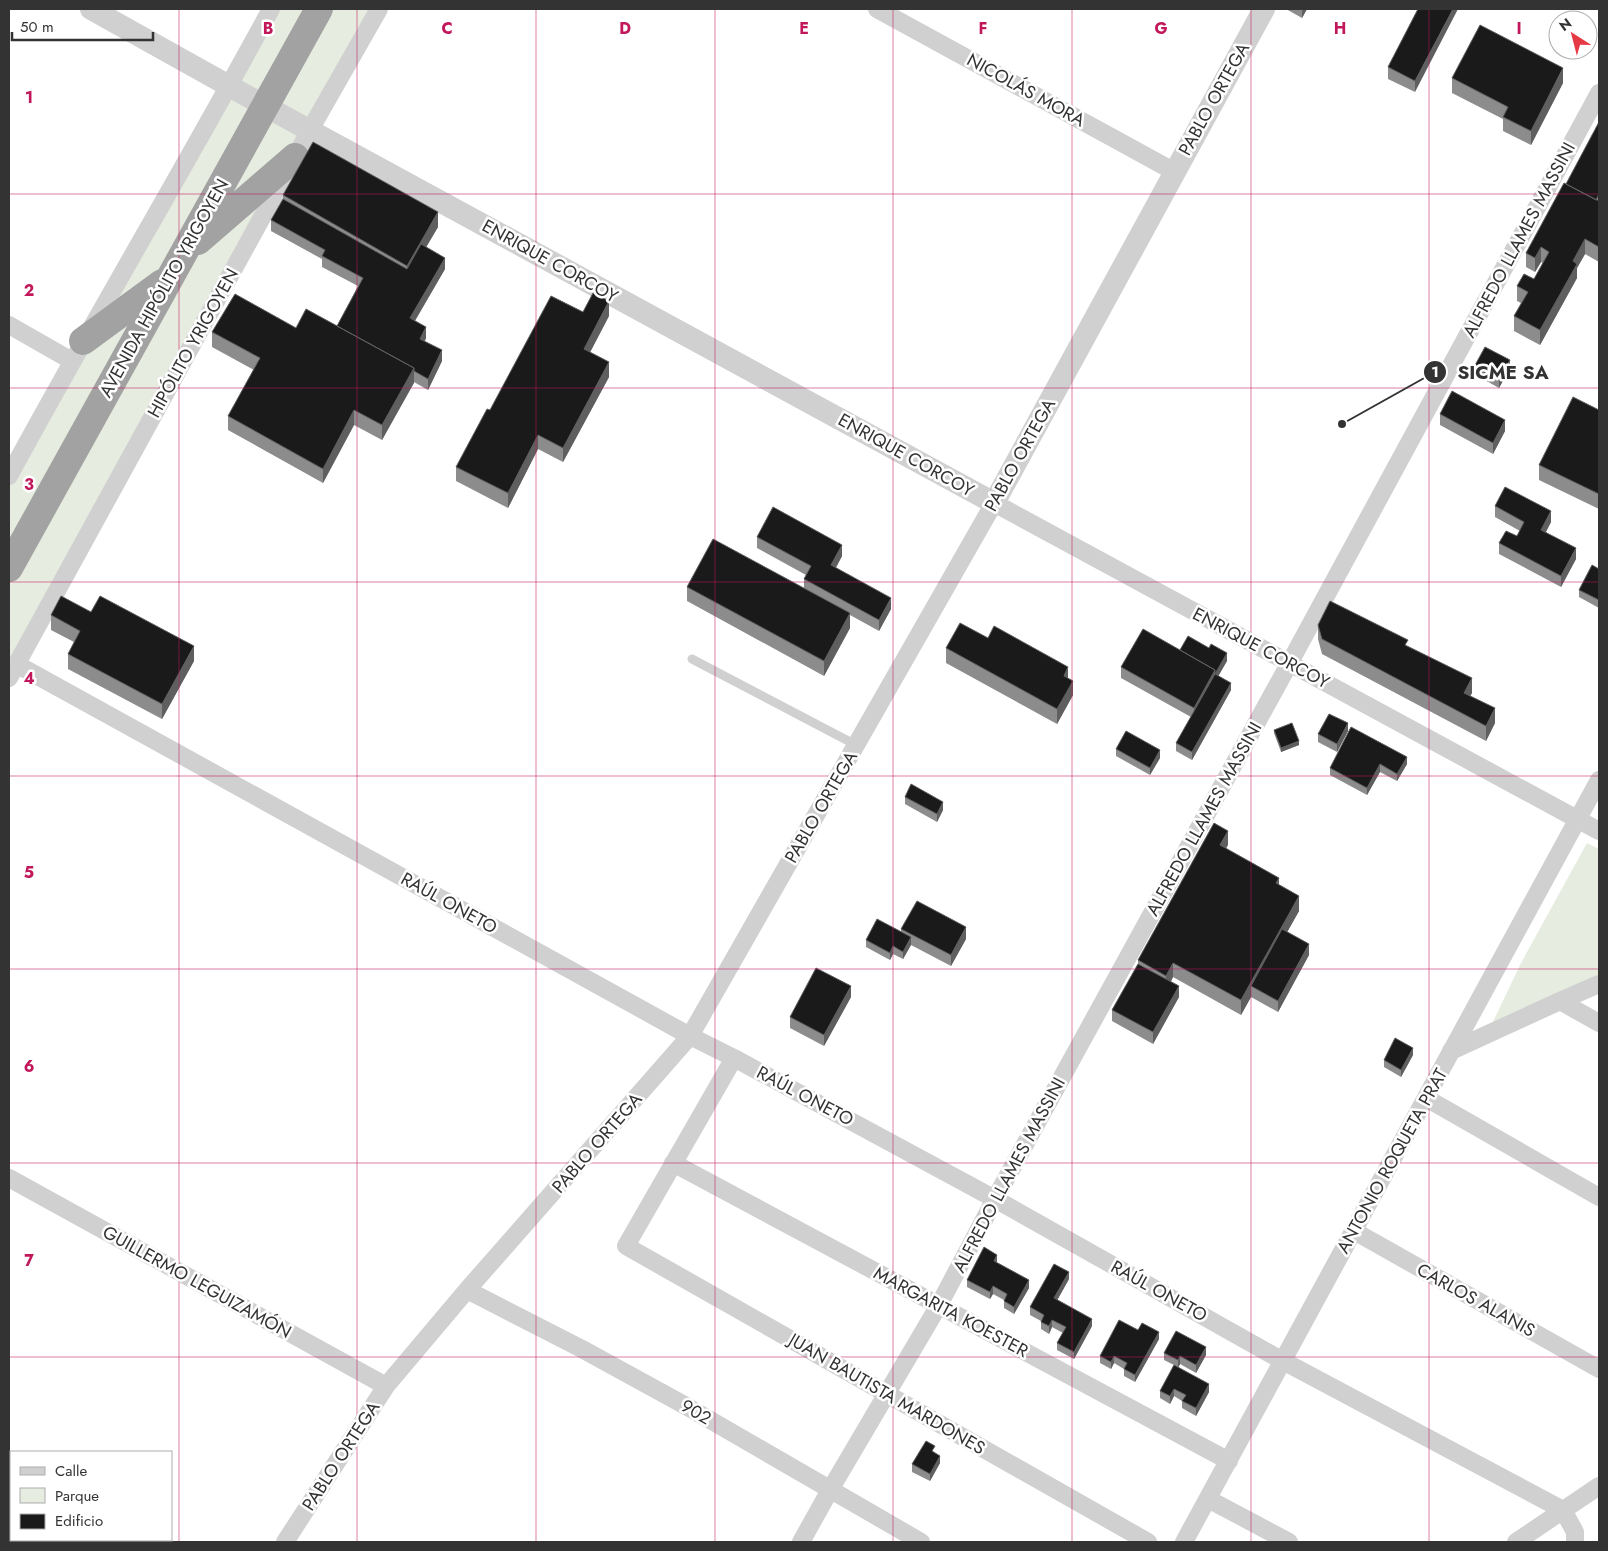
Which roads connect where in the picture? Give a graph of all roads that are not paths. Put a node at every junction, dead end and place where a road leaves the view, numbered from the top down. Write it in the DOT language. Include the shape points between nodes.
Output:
graph roads {
  1 [pos="91,9"];
  2 [pos="271,9"];
  3 [pos="319,9"];
  4 [pos="378,9"];
  5 [pos="877,9"];
  6 [pos="1264,9"];
  7 [pos="229,86"];
  8 [pos="1599,93"];
  9 [pos="265,106"];
  10 [pos="310,130"];
  11 [pos="295,157"];
  12 [pos="1175,172"];
  13 [pos="176,266"];
  14 [pos="9,325"];
  15 [pos="77,351"];
  16 [pos="9,476"];
  17 [pos="994,503"];
  18 [pos="9,568"];
  19 [pos="692,659"];
  20 [pos="1289,664"];
  21 [pos="12,671"];
  22 [pos="856,745"];
  23 [pos="1599,780"];
  24 [pos="1578,819"];
  25 [pos="1599,831"];
  26 [pos="1599,984"];
  27 [pos="1560,1001"];
  28 [pos="1599,1024"];
  29 [pos="690,1036"];
  30 [pos="1451,1052"];
  31 [pos="734,1058"];
  32 [pos="1426,1098"];
  33 [pos="674,1163"];
  34 [pos="9,1178"];
  35 [pos="1599,1197"];
  36 [pos="995,1199"];
  37 [pos="1354,1231"];
  38 [pos="467,1290"];
  39 [pos="939,1305"];
  40 [pos="1283,1361"];
  41 [pos="1599,1369"];
  42 [pos="386,1386"];
  43 [pos="886,1394"];
  44 [pos="1229,1460"];
  45 [pos="1599,1486"];
  46 [pos="830,1490"];
  47 [pos="1208,1499"];
  48 [pos="1563,1510"];
  49 [pos="285,1542"];
  50 [pos="801,1542"];
  51 [pos="921,1542"];
  52 [pos="1148,1542"];
  53 [pos="1184,1542"];
  54 [pos="1290,1542"];
  55 [pos="1516,1542"];
  56 [pos="1575,1542"];
  1 -- 7 [label="street, ENRIQUE CORCOY"];
  2 -- 7 [label="street"];
  3 -- 9 [label="highway, AVENIDA HIPÓLITO YRIGOYEN"];
  4 -- 10 [label="street, HIPÓLITO YRIGOYEN"];
  5 -- 12 [label="street, NICOLÁS MORA"];
  6 -- 12 [label="street, PABLO ORTEGA"];
  7 -- 9 [label="street, ENRIQUE CORCOY"];
  7 -- 15 [label="street"];
  8 -- 20 [label="street, ALFREDO LLAMES MASSINI"];
  9 -- 10 [label="street, ENRIQUE CORCOY"];
  9 -- 13 [label="highway, AVENIDA HIPÓLITO YRIGOYEN"];
  10 -- 11 [label="street, HIPÓLITO YRIGOYEN"];
  10 -- 17 [label="street, ENRIQUE CORCOY"];
  11 -- 13 [label="highway"];
  11 -- 21 [label="street, HIPÓLITO YRIGOYEN"];
  12 -- 17 [label="street, PABLO ORTEGA"];
  13 -- 15 [label="highway"];
  13 -- 18 [label="highway, AVENIDA HIPÓLITO YRIGOYEN"];
  14 -- 15 [label="street"];
  15 -- 16 [label="street"];
  17 -- 20 [label="street, ENRIQUE CORCOY"];
  17 -- 22 [label="street, PABLO ORTEGA"];
  19 -- 22 [label="lane"];
  20 -- 24 [label="street, ENRIQUE CORCOY"];
  20 -- 36 [label="street, ALFREDO LLAMES MASSINI"];
  21 -- 29 [label="street, RAÚL ONETO"];
  22 -- 29 [label="street, PABLO ORTEGA"];
  23 -- 24 [label="street, ANTONIO ROQUETA PRAT"];
  24 -- 25 [label="street, ENRIQUE CORCOY"];
  24 -- 30 [label="street, ANTONIO ROQUETA PRAT"];
  26 -- 27 [label="street"];
  27 -- 28 [label="street"];
  27 -- 30 [label="street"];
  29 -- 31 [label="street, RAÚL ONETO"];
  29 -- 38 [label="street, PABLO ORTEGA"];
  30 -- 32 [label="street, ANTONIO ROQUETA PRAT"];
  31 -- 33 [label="street"];
  31 -- 36 [label="street, RAÚL ONETO"];
  32 -- 35 [label="street"];
  32 -- 37 [label="street, ANTONIO ROQUETA PRAT"];
  33 -- 39 [label="street, MARGARITA KOESTER"];
  33 -- 43 [label="street, JUAN BAUTISTA MARDONES" via="626,1246"];
  34 -- 42 [label="street, GUILLERMO LEGUIZAMÓN"];
  36 -- 39 [label="street, ALFREDO LLAMES MASSINI"];
  36 -- 40 [label="street, RAÚL ONETO"];
  37 -- 40 [label="street, ANTONIO ROQUETA PRAT"];
  37 -- 41 [label="street, CARLOS ALANIS"];
  38 -- 42 [label="street, PABLO ORTEGA"];
  38 -- 46 [label="street, 902" via="643,1382"];
  39 -- 43 [label="street, ALFREDO LLAMES MASSINI"];
  39 -- 44 [label="street, MARGARITA KOESTER"];
  40 -- 44 [label="street, ANTONIO ROQUETA PRAT"];
  40 -- 48 [label="street, RAÚL ONETO"];
  42 -- 49 [label="street, PABLO ORTEGA"];
  43 -- 46 [label="street, ALFREDO LLAMES MASSINI"];
  43 -- 52 [label="street, JUAN BAUTISTA MARDONES"];
  44 -- 47 [label="street, ANTONIO ROQUETA PRAT"];
  45 -- 48 [label="street"];
  46 -- 50 [label="street, ALFREDO LLAMES MASSINI"];
  46 -- 51 [label="street, 902"];
  47 -- 53 [label="street, ANTONIO ROQUETA PRAT"];
  47 -- 54 [label="street"];
  48 -- 55 [label="street"];
  48 -- 56 [label="street" via="1575,1532"];
}
